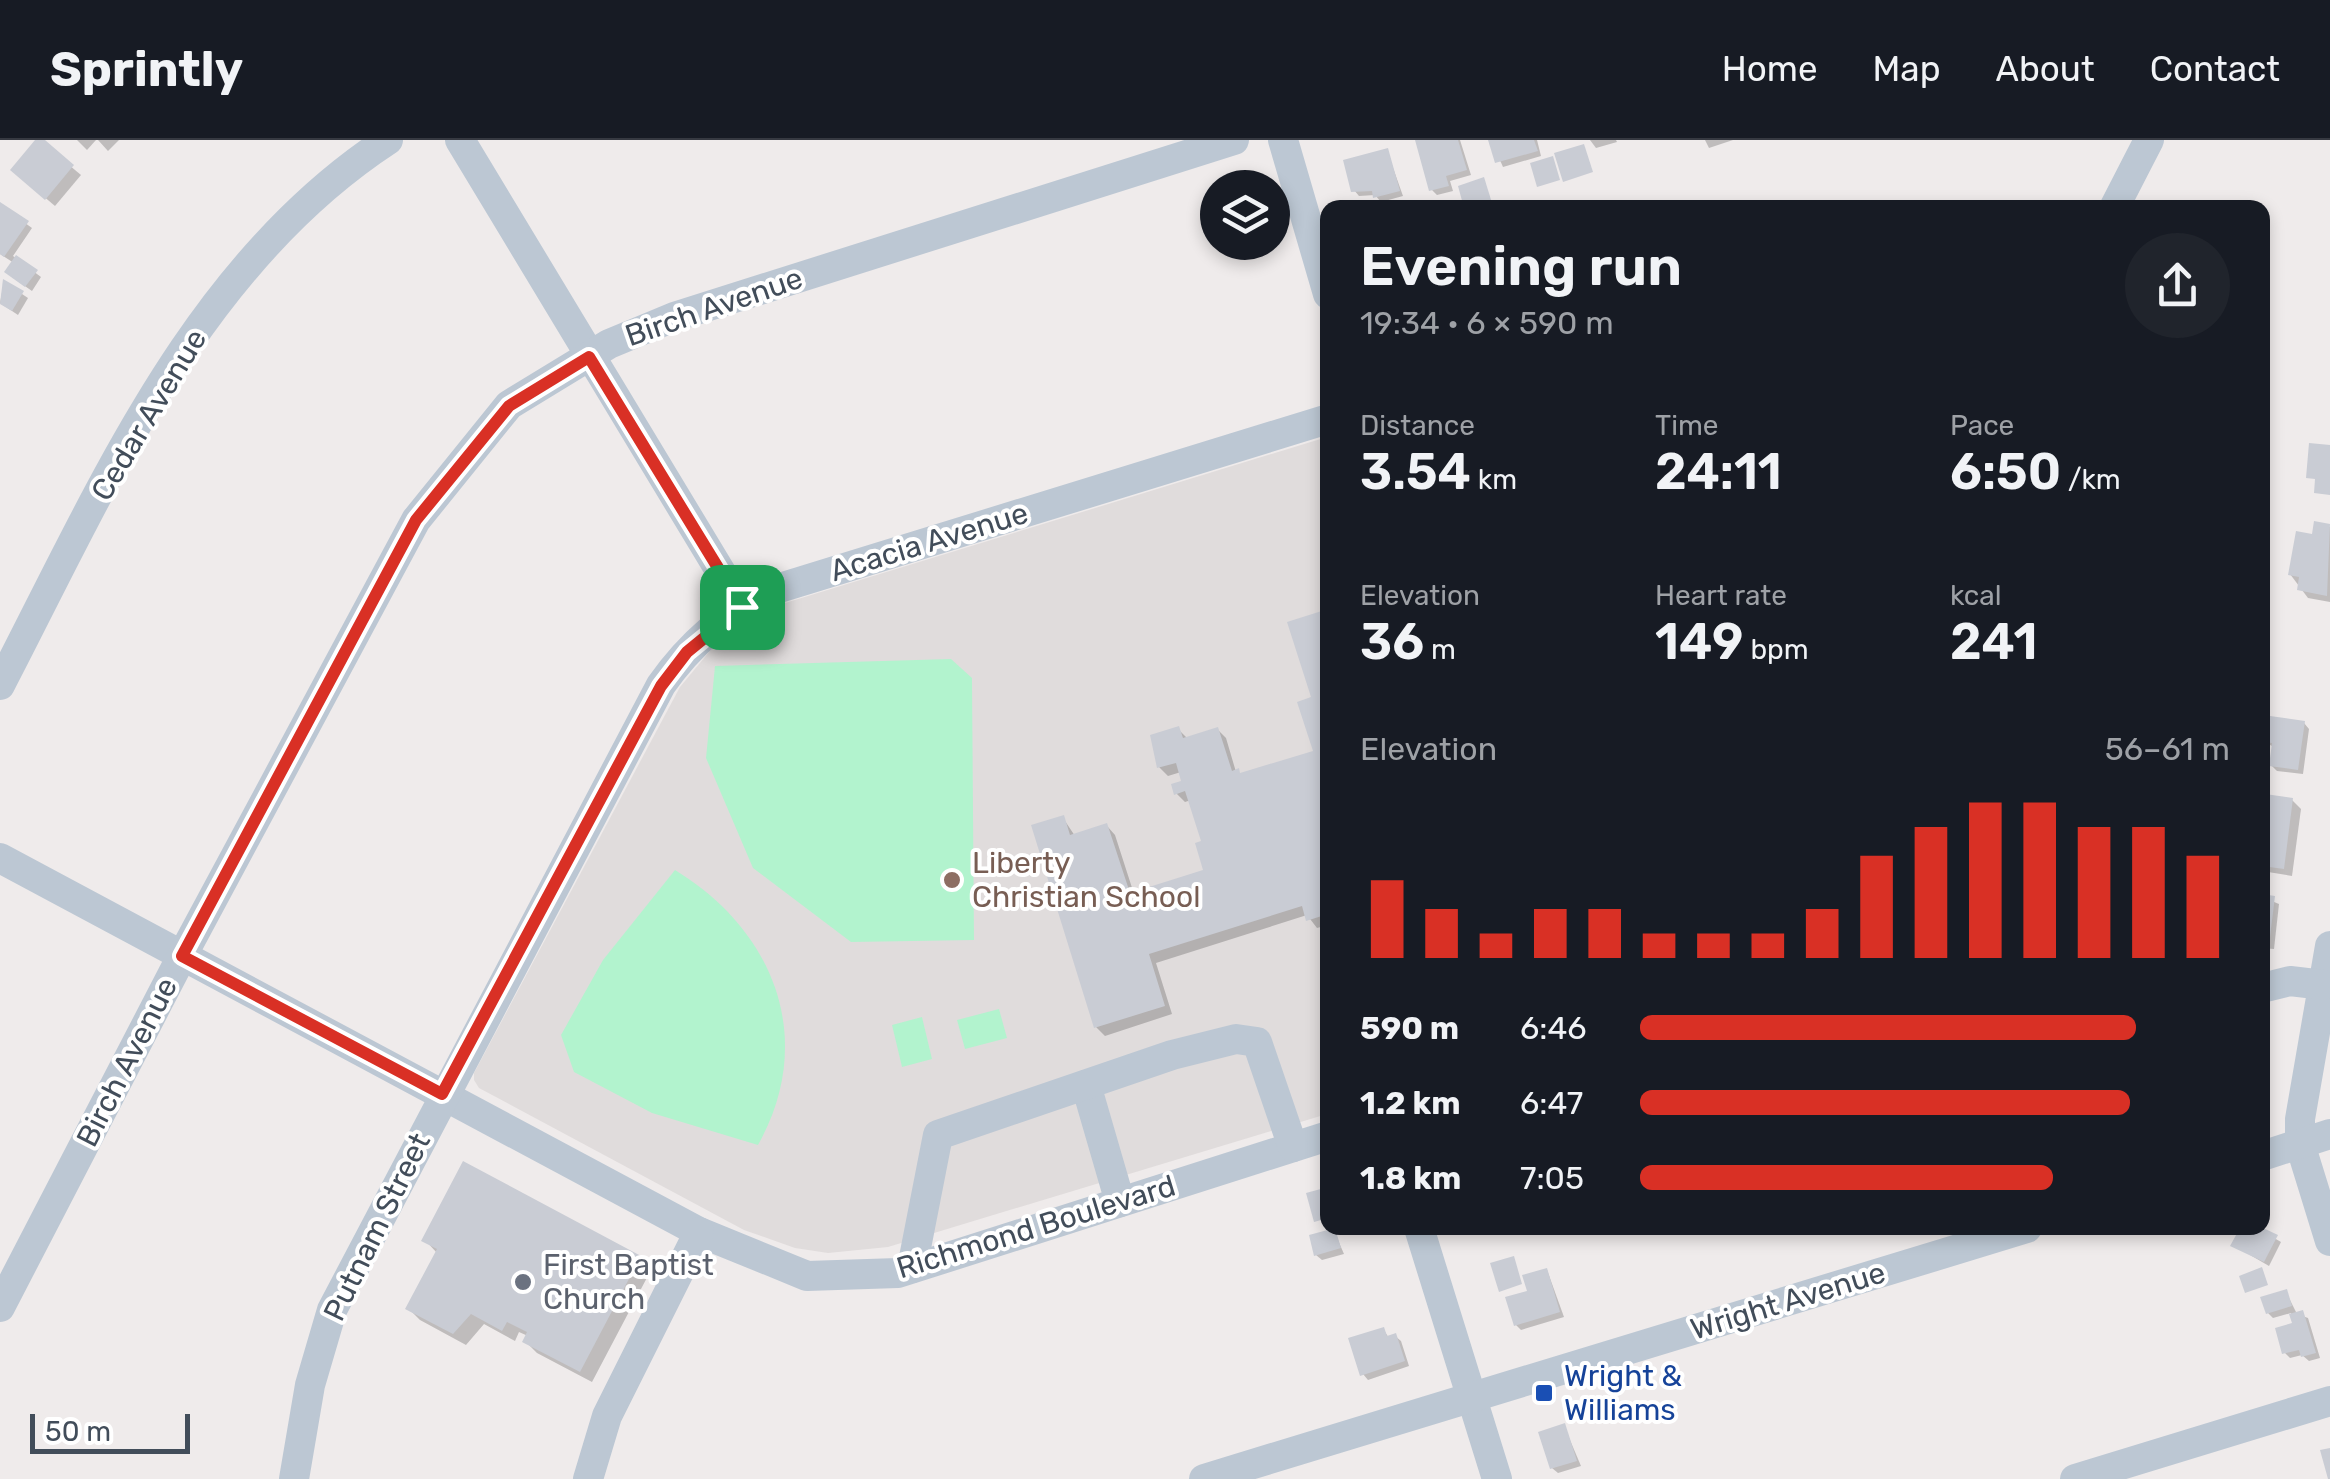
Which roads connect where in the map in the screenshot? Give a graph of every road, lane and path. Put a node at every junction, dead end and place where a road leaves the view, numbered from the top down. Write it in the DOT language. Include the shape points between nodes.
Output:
graph roads {
  1 [pos="388,140"];
  2 [pos="460,140"];
  3 [pos="1234,140"];
  4 [pos="1282,140"];
  5 [pos="2148,140"];
  6 [pos="2118,200"];
  7 [pos="1320,267"];
  8 [pos="589,357"];
  9 [pos="1320,421"];
  10 [pos="742,607"];
  11 [pos="0,685"];
  12 [pos="0,858"];
  13 [pos="2330,946"];
  14 [pos="182,956"];
  15 [pos="2324,985"];
  16 [pos="2270,986"];
  17 [pos="1086,1085"];
  18 [pos="442,1094"];
  19 [pos="2330,1134"];
  20 [pos="1320,1139"];
  21 [pos="2300,1144"];
  22 [pos="1293,1147"];
  23 [pos="2270,1153"];
  24 [pos="1120,1202"];
  25 [pos="699,1232"];
  26 [pos="1421,1235"];
  27 [pos="2003,1235"];
  28 [pos="2330,1241"];
  29 [pos="912,1268"];
  30 [pos="0,1307"];
  31 [pos="1472,1395"];
  32 [pos="2330,1401"];
  33 [pos="294,1479"];
  34 [pos="588,1479"];
  35 [pos="1204,1479"];
  36 [pos="1497,1479"];
  37 [pos="2075,1479"];
  1 -- 11 [label="street, Cedar Avenue" via="288,221 230,286 166,375"];
  2 -- 8 [label="street"];
  3 -- 8 [label="street, Birch Avenue" via="674,316"];
  4 -- 7 [label="street"];
  5 -- 6 [label="street"];
  8 -- 10 [label="street"];
  8 -- 14 [label="street, Birch Avenue" via="509,406 416,520"];
  9 -- 10 [label="street, Acacia Avenue" via="786,585"];
  10 -- 18 [label="street, Acacia Avenue" via="687,652 661,686"];
  12 -- 14 [label="street, Richmond Boulevard"];
  13 -- 15 [label="street"];
  14 -- 18 [label="street, Richmond Boulevard"];
  14 -- 30 [label="street, Birch Avenue"];
  15 -- 16 [label="street" via="2290,980"];
  15 -- 21 [label="street"];
  17 -- 22 [label="street" via="1172,1055 1236,1040 1258,1042"];
  17 -- 24 [label="street"];
  17 -- 29 [label="street" via="938,1135"];
  18 -- 25 [label="street, Richmond Boulevard"];
  18 -- 33 [label="street, Putnam Street" via="332,1310 310,1385"];
  19 -- 21 [label="street"];
  20 -- 22 [label="street, Richmond Boulevard"];
  21 -- 23 [label="street"];
  21 -- 28 [label="street"];
  22 -- 24 [label="street, Richmond Boulevard"];
  24 -- 29 [label="street, Richmond Boulevard"];
  25 -- 29 [label="street, Richmond Boulevard" via="808,1276"];
  25 -- 34 [label="street" via="607,1416"];
  26 -- 31 [label="street"];
  27 -- 31 [label="street, Wright Avenue"];
  31 -- 35 [label="street, Wright Avenue"];
  31 -- 36 [label="street"];
  32 -- 37 [label="street"];
}
